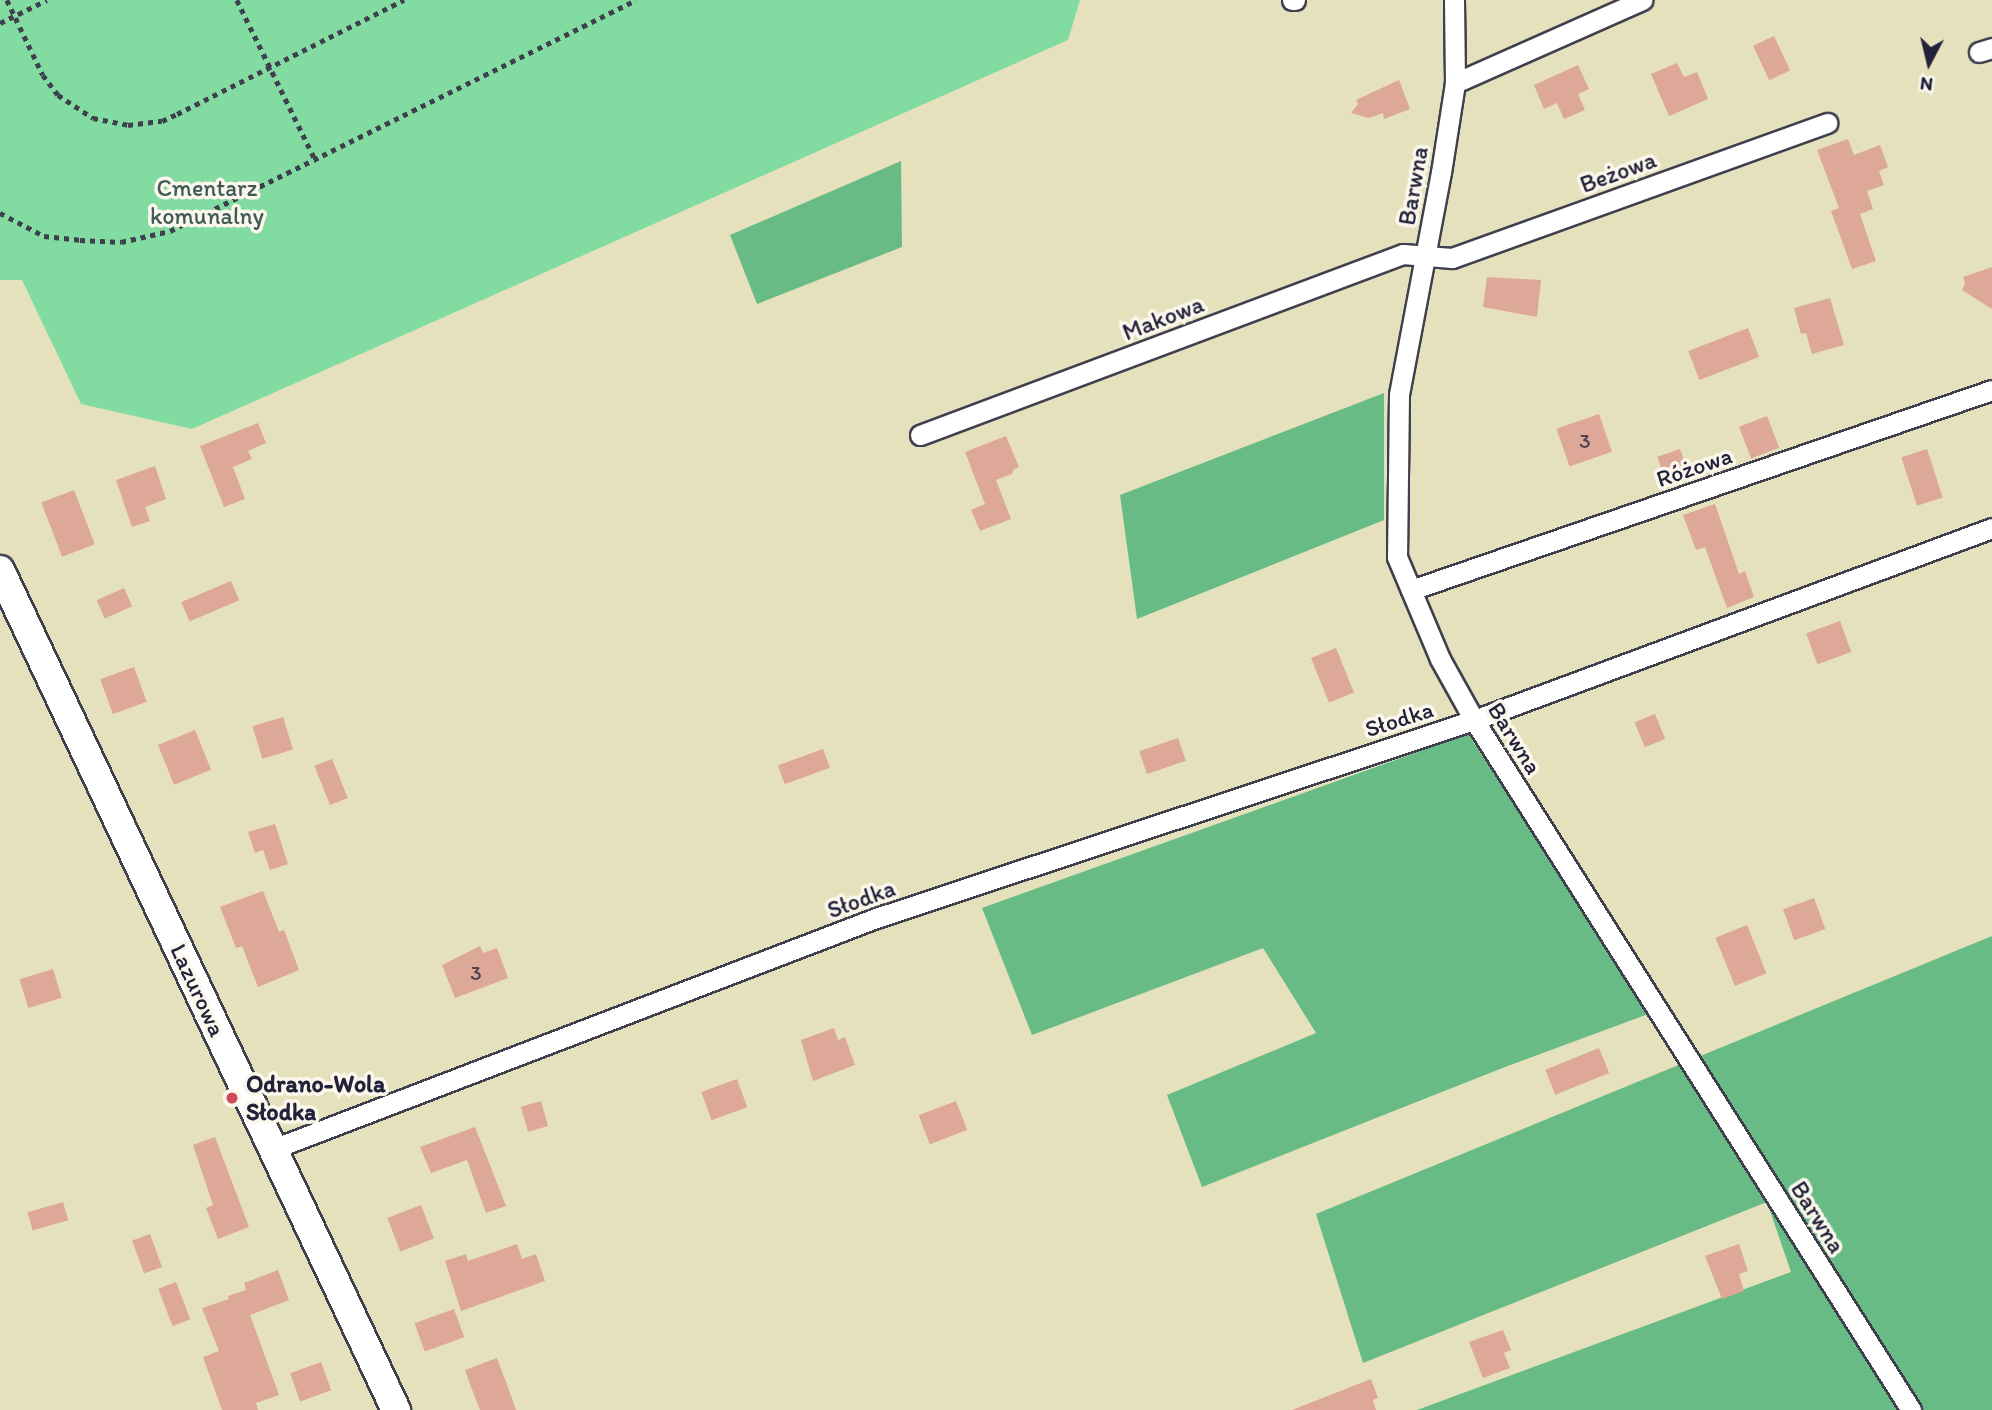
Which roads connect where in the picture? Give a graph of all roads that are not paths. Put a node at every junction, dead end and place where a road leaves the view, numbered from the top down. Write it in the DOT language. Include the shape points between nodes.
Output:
graph roads {
  1 [pos="1454,0"];
  2 [pos="1642,0"];
  3 [pos="1455,83"];
  4 [pos="1827,123"];
  5 [pos="1425,255"];
  6 [pos="1992,390"];
  7 [pos="920,436"];
  8 [pos="1992,528"];
  9 [pos="0,570"];
  10 [pos="1411,590"];
  11 [pos="1474,720"];
  12 [pos="273,1149"];
  13 [pos="396,1410"];
  14 [pos="1911,1410"];
  1 -- 3 [label="street, Barwna"];
  2 -- 3 [label="street"];
  3 -- 5 [label="street, Barwna"];
  4 -- 5 [label="street, Beżowa" via="1452,258"];
  5 -- 7 [label="street, Makowa" via="1403,254"];
  5 -- 10 [label="street, Barwna" via="1399,395 1397,557"];
  6 -- 10 [label="street, Różowa"];
  8 -- 11 [label="street, Słodka"];
  9 -- 12 [label="street, Lazurowa"];
  10 -- 11 [label="street, Barwna" via="1440,660"];
  11 -- 12 [label="street, Słodka" via="876,918"];
  11 -- 14 [label="street, Barwna"];
  12 -- 13 [label="street, Lazurowa"];
}
